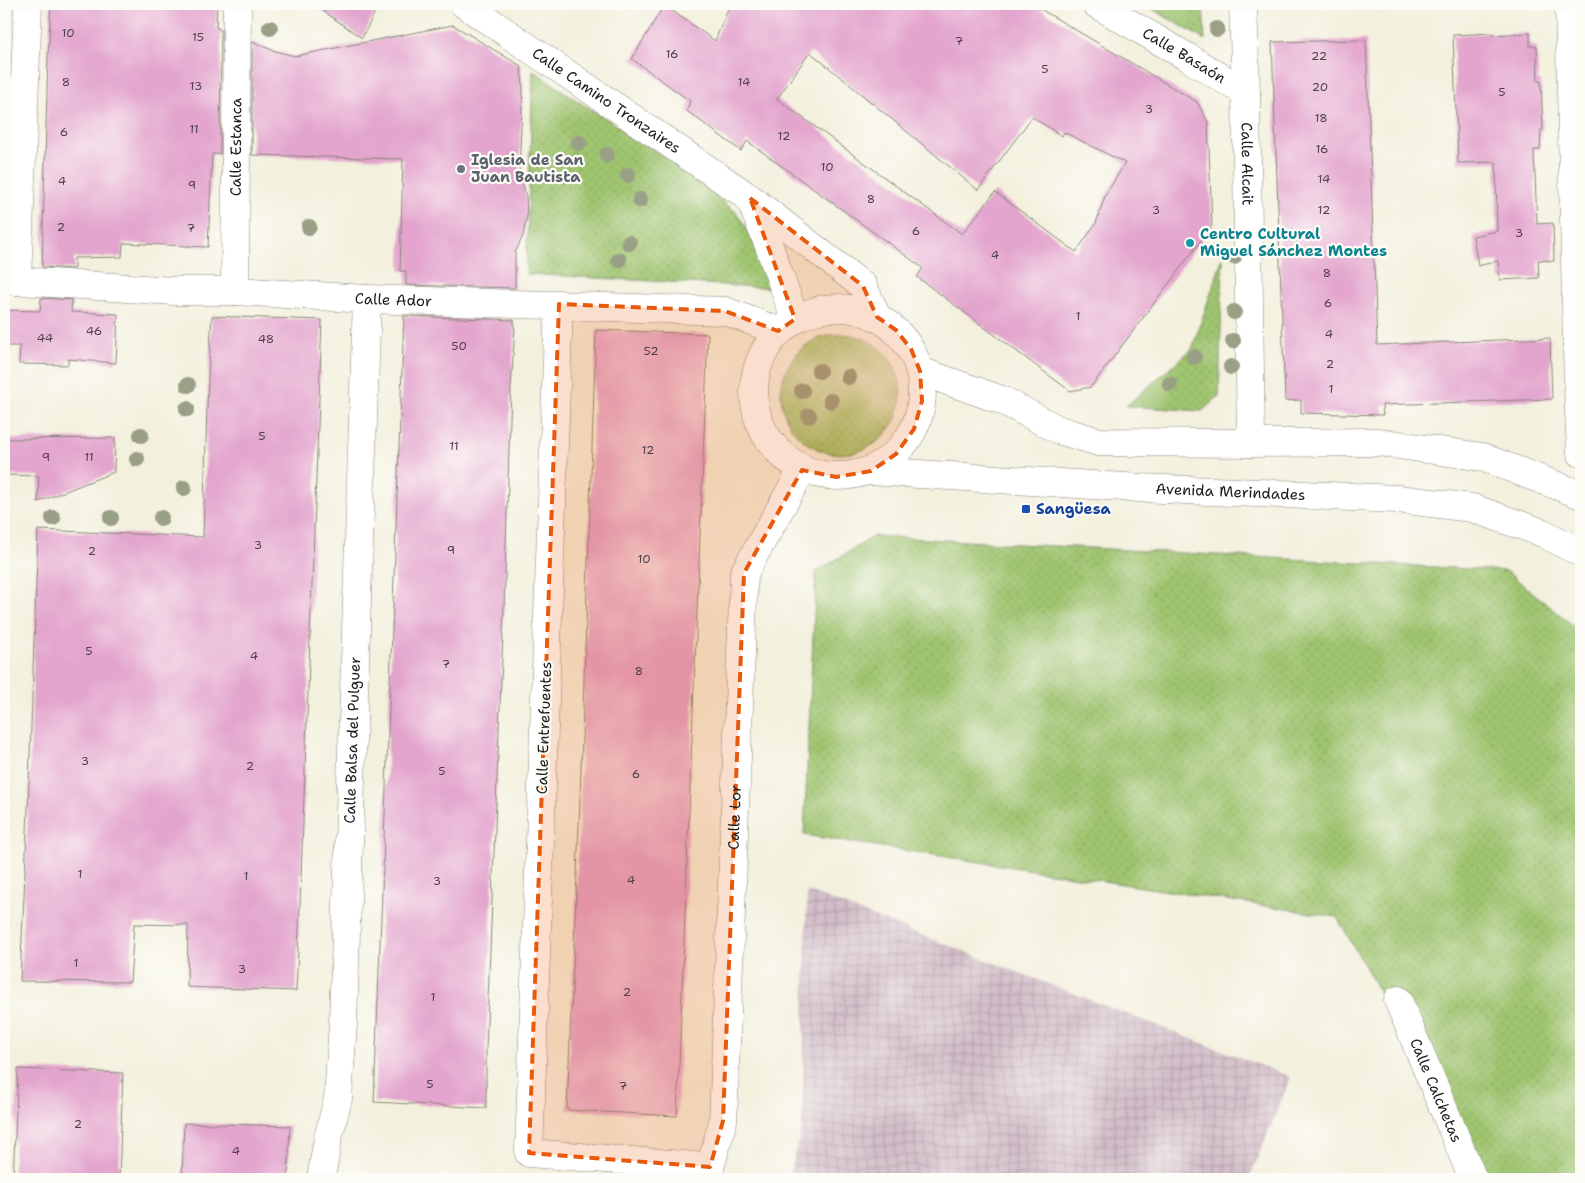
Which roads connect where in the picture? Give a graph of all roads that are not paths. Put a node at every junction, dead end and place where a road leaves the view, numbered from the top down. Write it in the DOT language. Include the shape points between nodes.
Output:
graph roads {
  1 [pos="28,4"];
  2 [pos="237,4"];
  3 [pos="464,4"];
  4 [pos="1096,4"];
  5 [pos="1243,4"];
  6 [pos="1569,4"];
  7 [pos="1246,93"];
  8 [pos="750,198"];
  9 [pos="10,281"];
  10 [pos="235,291"];
  11 [pos="367,299"];
  12 [pos="559,304"];
  13 [pos="877,317"];
  14 [pos="787,325"];
  15 [pos="920,371"];
  16 [pos="1251,443"];
  17 [pos="1581,453"];
  18 [pos="802,470"];
  19 [pos="870,470"];
  20 [pos="1581,495"];
  21 [pos="1581,553"];
  22 [pos="1398,1000"];
  23 [pos="709,1173"];
  24 [pos="321,1179"];
  25 [pos="1473,1179"];
  1 -- 9 [label="street"];
  2 -- 10 [label="street, Calle Estanca"];
  3 -- 8 [label="street, Calle Camino Tronzaires"];
  4 -- 7 [label="street, Calle Basaón"];
  5 -- 7 [label="street, Calle Alcait"];
  6 -- 17 [label="street"];
  7 -- 16 [label="street, Calle Alcait"];
  8 -- 13 [label="street, Calle Camino Tronzaires" via="863,286"];
  8 -- 14 [label="street" via="769,246"];
  9 -- 10 [label="street, Calle Ador" via="174,292"];
  10 -- 11 [label="street, Calle Ador"];
  11 -- 12 [label="street, Calle Ador"];
  11 -- 24 [label="street, Calle Balsa del Pulguer" via="343,1023 338,1099"];
  12 -- 14 [label="street, Calle Ador" via="725,311"];
  12 -- 23 [label="street, Calle Entrefuentes" via="529,1153"];
  13 -- 14 [label="street" via="835,308 814,310"];
  13 -- 15 [label="street" via="896,330 911,349"];
  14 -- 18 [label="street" via="762,353 754,379 754,407 763,432 780,454"];
  15 -- 16 [label="street" via="1004,401 1059,430 1099,442"];
  15 -- 19 [label="street" via="922,401 914,430 896,454"];
  16 -- 20 [label="street" via="1378,442 1482,457"];
  18 -- 19 [label="street" via="836,477"];
  18 -- 23 [label="street, Calle Lor" via="744,573 723,1120"];
  19 -- 21 [label="street, Avenida Merindades" via="1140,488 1398,499 1472,508 1543,533"];
  22 -- 25 [label="street, Calle Calchetas"];
}
